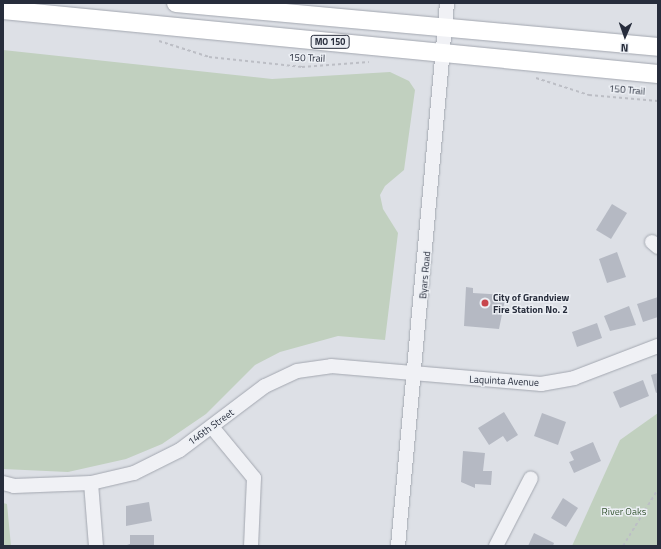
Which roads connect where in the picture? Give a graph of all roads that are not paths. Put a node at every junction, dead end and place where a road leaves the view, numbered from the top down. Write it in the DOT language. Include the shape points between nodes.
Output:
graph roads {
  1 [pos="176,3"];
  2 [pos="447,3"];
  3 [pos="3,10"];
  4 [pos="443,27"];
  5 [pos="658,47"];
  6 [pos="442,52"];
  7 [pos="658,74"];
  8 [pos="658,346"];
  9 [pos="415,372"];
  10 [pos="212,427"];
  11 [pos="531,478"];
  12 [pos="3,483"];
  13 [pos="91,483"];
  14 [pos="96,546"];
  15 [pos="251,546"];
  16 [pos="398,546"];
  17 [pos="496,546"];
  1 -- 4 [label="main road"];
  2 -- 4 [label="street, Byars Road"];
  3 -- 6 [label="main road, MO 150"];
  4 -- 5 [label="main road"];
  4 -- 6 [label="street, Byars Road"];
  6 -- 7 [label="main road, MO 150"];
  6 -- 9 [label="street, Byars Road"];
  8 -- 9 [label="street, Laquinta Avenue" via="574,378 541,384 474,381"];
  9 -- 10 [label="street, 146th Street" via="331,366 297,371 265,386"];
  9 -- 16 [label="street, Byars Road"];
  10 -- 13 [label="street, 146th Street" via="180,450 134,473"];
  10 -- 15 [label="street" via="254,478"];
  11 -- 17 [label="street"];
  12 -- 13 [label="street, 146th Street" via="14,486"];
  13 -- 14 [label="street"];
}
